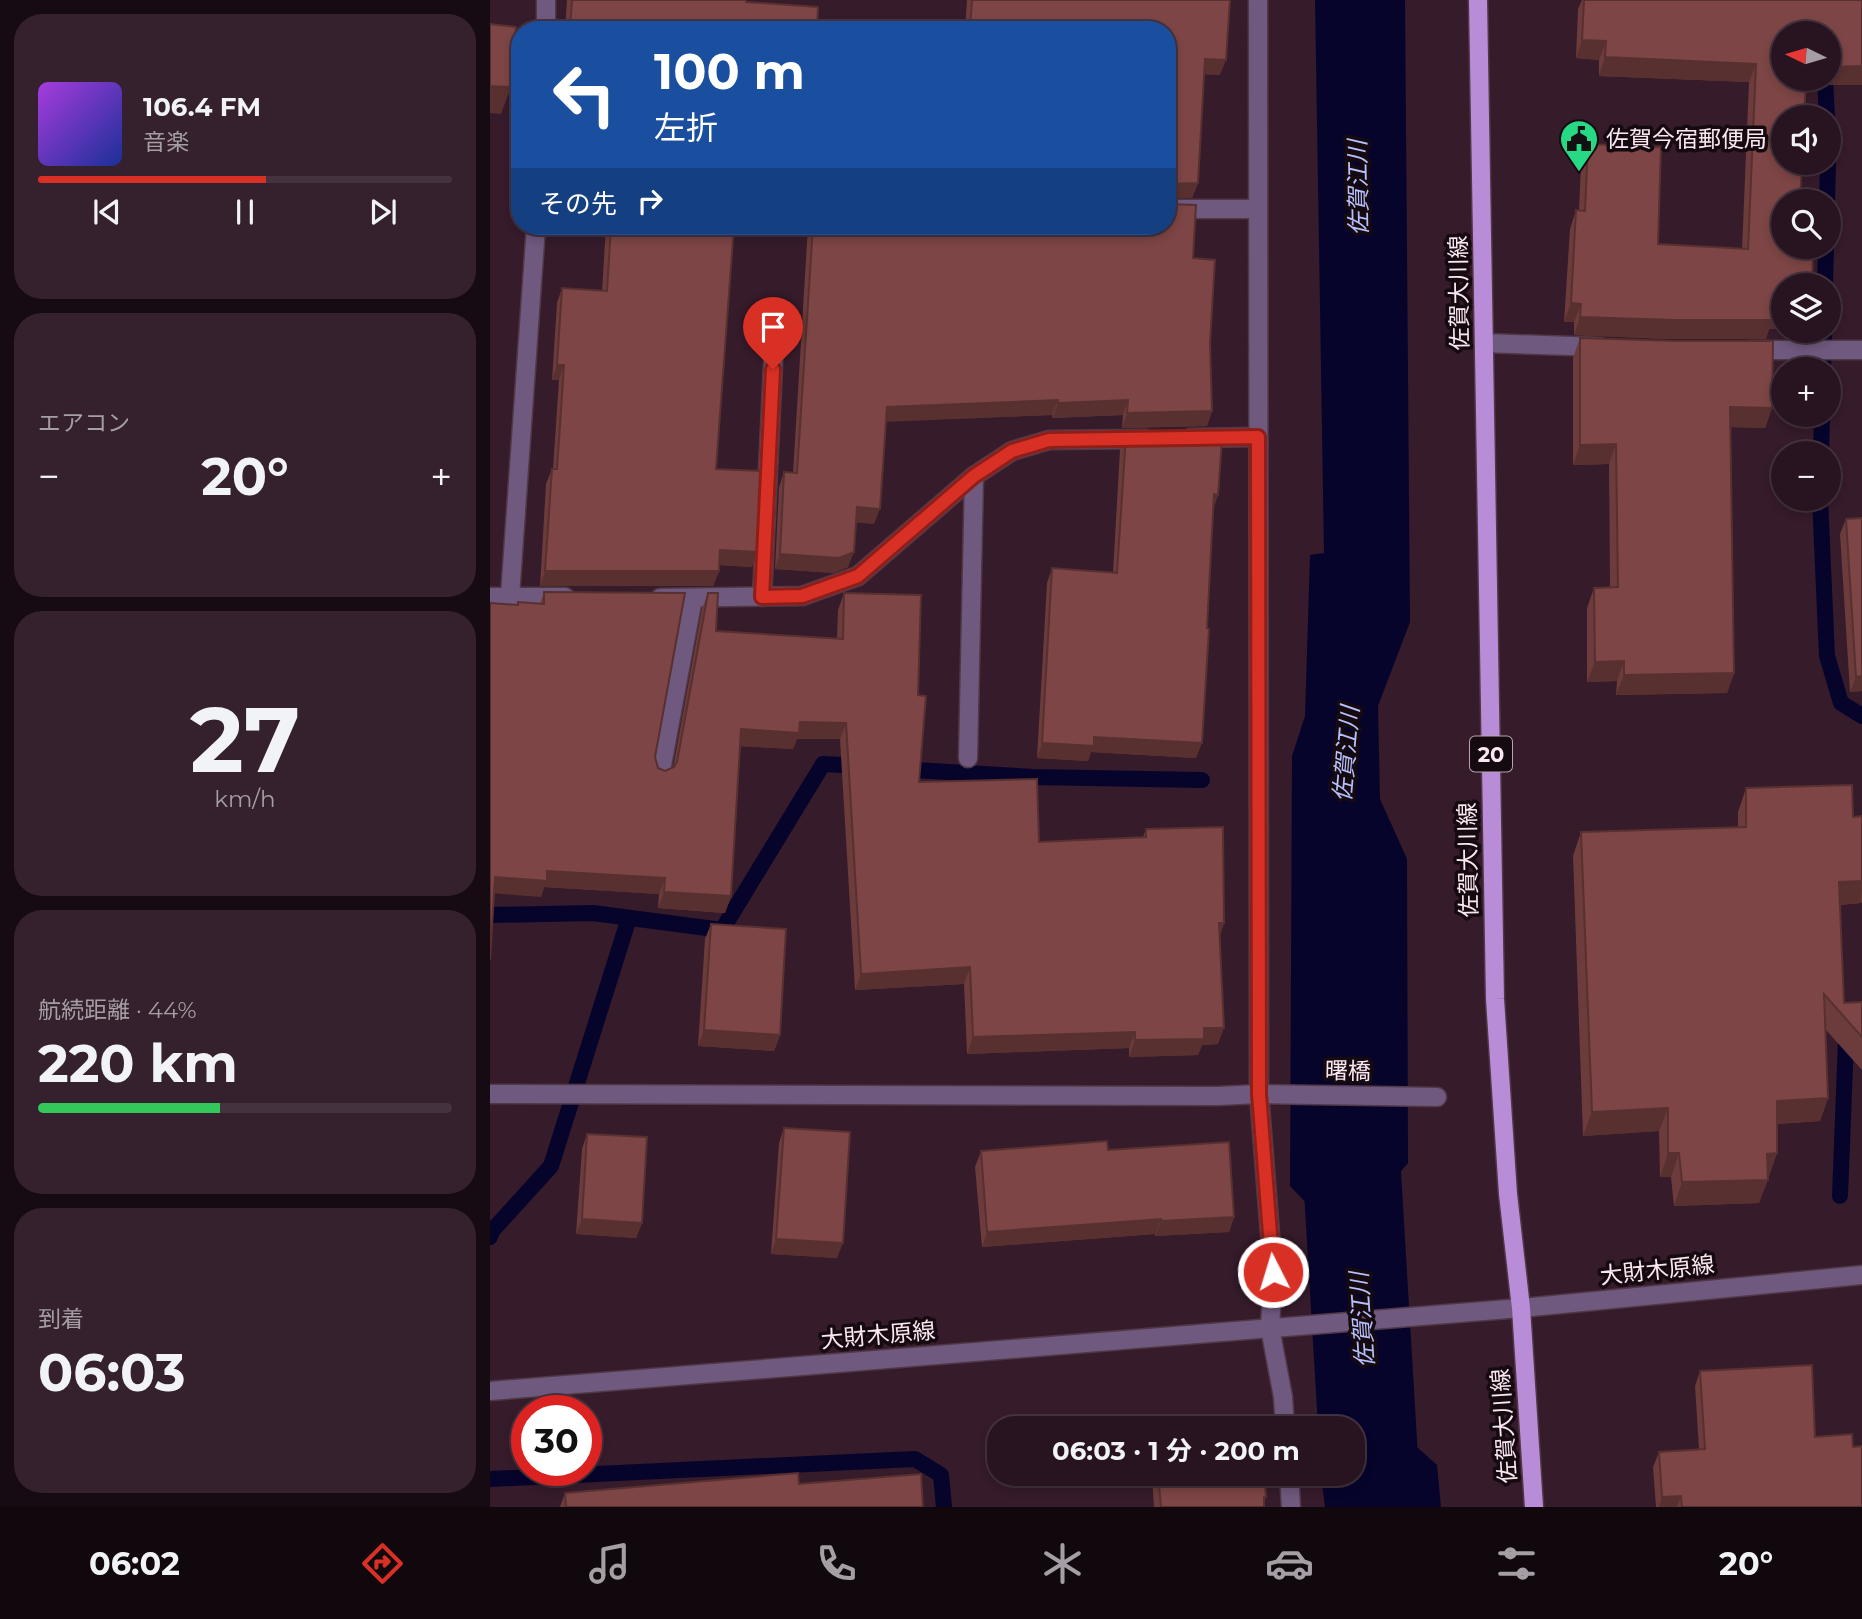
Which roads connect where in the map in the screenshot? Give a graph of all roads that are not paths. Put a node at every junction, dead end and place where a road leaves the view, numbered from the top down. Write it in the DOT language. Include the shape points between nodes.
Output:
graph roads {
  1 [pos="546,0"];
  2 [pos="1258,0"];
  3 [pos="1478,0"];
  4 [pos="546,21"];
  5 [pos="1176,209"];
  6 [pos="1258,209"];
  7 [pos="535,235"];
  8 [pos="1484,343"];
  9 [pos="774,344"];
  10 [pos="1617,347"];
  11 [pos="1734,350"];
  12 [pos="1856,350"];
  13 [pos="1258,437"];
  14 [pos="974,476"];
  15 [pos="510,596"];
  16 [pos="490,597"];
  17 [pos="589,597"];
  18 [pos="762,597"];
  19 [pos="641,598"];
  20 [pos="693,598"];
  21 [pos="968,758"];
  22 [pos="660,776"];
  23 [pos="490,1094"];
  24 [pos="1259,1094"];
  25 [pos="1437,1097"];
  26 [pos="1862,1275"];
  27 [pos="1521,1308"];
  28 [pos="1270,1328"];
  29 [pos="490,1391"];
  30 [pos="1284,1416"];
  31 [pos="1290,1486"];
  32 [pos="1292,1507"];
  33 [pos="1534,1507"];
  1 -- 4 [label="street"];
  2 -- 6 [label="street"];
  3 -- 8 [label="main road, 佐賀大川線 / 20"];
  5 -- 6 [label="street"];
  6 -- 13 [label="street"];
  7 -- 15 [label="street"];
  8 -- 10 [label="street"];
  8 -- 27 [label="main road, 佐賀大川線 / 20" via="1495,999"];
  9 -- 18 [label="street"];
  11 -- 12 [label="street"];
  13 -- 14 [label="street" via="1049,440 1012,451"];
  13 -- 24 [label="street"];
  14 -- 18 [label="street" via="858,576 802,596"];
  14 -- 21 [label="street"];
  15 -- 16 [label="street"];
  15 -- 17 [label="street"];
  18 -- 20 [label="street"];
  19 -- 20 [label="street"];
  20 -- 22 [label="street"];
  23 -- 24 [label="street, 曙橋"];
  24 -- 25 [label="street, 曙橋"];
  24 -- 28 [label="street" via="1273,1272"];
  26 -- 27 [label="street, 大財木原線"];
  27 -- 28 [label="street, 大財木原線"];
  27 -- 33 [label="main road, 佐賀大川線 / 20"];
  28 -- 29 [label="street, 大財木原線"];
  28 -- 30 [label="street"];
  31 -- 32 [label="street"];
}
